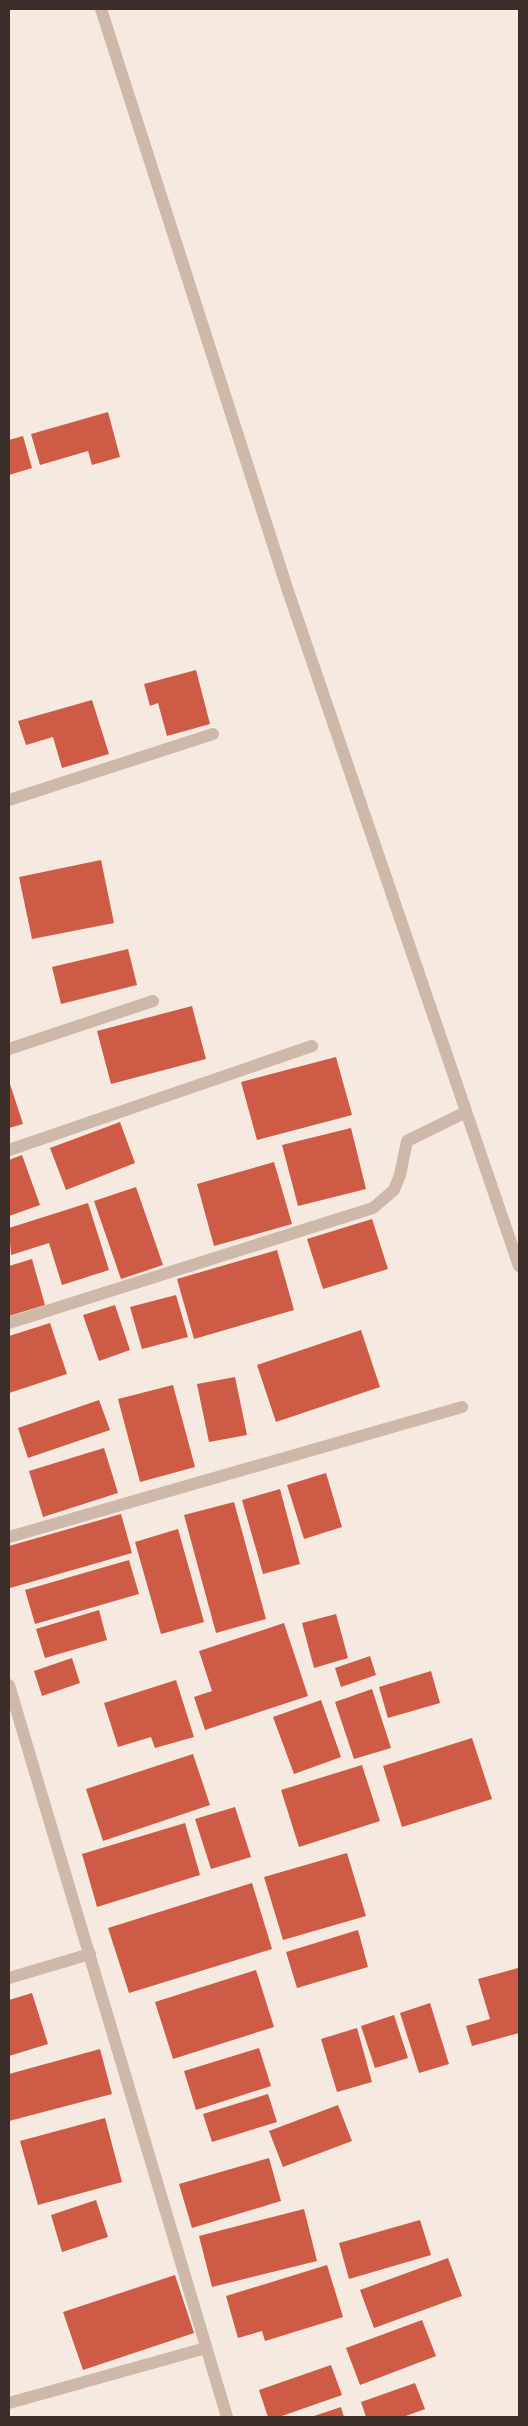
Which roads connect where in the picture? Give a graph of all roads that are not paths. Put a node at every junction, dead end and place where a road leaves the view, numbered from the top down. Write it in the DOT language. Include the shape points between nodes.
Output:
graph roads {
  1 [pos="101,9"];
  2 [pos="213,734"];
  3 [pos="9,800"];
  4 [pos="153,1001"];
  5 [pos="312,1046"];
  6 [pos="9,1049"];
  7 [pos="466,1112"];
  8 [pos="9,1150"];
  9 [pos="519,1266"];
  10 [pos="9,1323"];
  11 [pos="462,1407"];
  12 [pos="9,1537"];
  13 [pos="9,1685"];
  14 [pos="90,1954"];
  15 [pos="9,1978"];
  16 [pos="206,2348"];
  17 [pos="9,2403"];
  18 [pos="227,2417"];
  1 -- 7 [label="street" via="287,588"];
  2 -- 3 [label="street"];
  4 -- 6 [label="street"];
  5 -- 8 [label="street"];
  7 -- 9 [label="street"];
  7 -- 10 [label="street" via="407,1141 394,1190 373,1208"];
  11 -- 12 [label="street"];
  13 -- 14 [label="street"];
  14 -- 15 [label="street"];
  14 -- 16 [label="street"];
  16 -- 17 [label="street"];
  16 -- 18 [label="street"];
}
